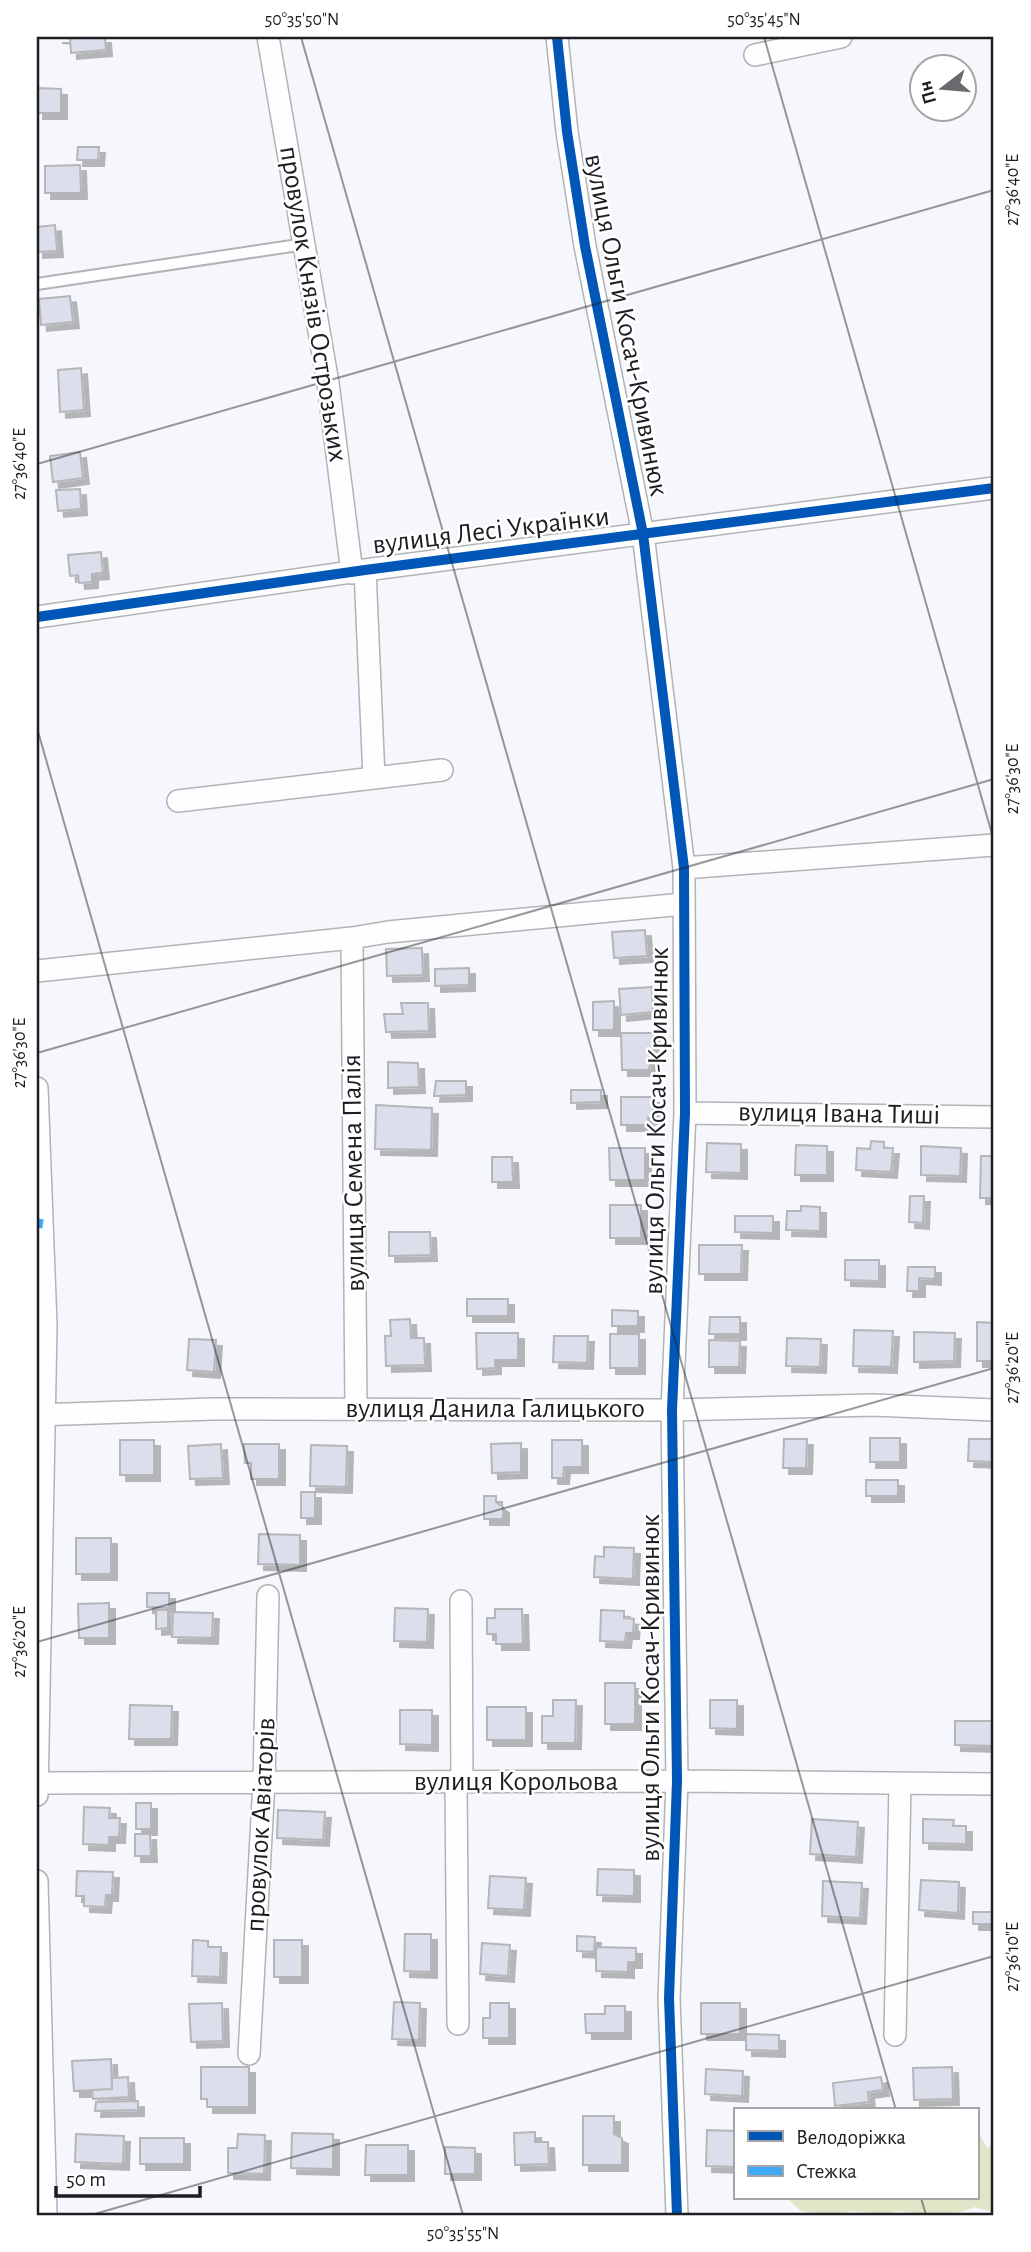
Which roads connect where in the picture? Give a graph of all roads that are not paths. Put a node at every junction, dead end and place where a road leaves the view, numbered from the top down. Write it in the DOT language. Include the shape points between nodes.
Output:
graph roads {
  1 [pos="268,37"];
  2 [pos="557,37"];
  3 [pos="841,37"];
  4 [pos="755,55"];
  5 [pos="305,244"];
  6 [pos="37,284"];
  7 [pos="994,488"];
  8 [pos="643,534"];
  9 [pos="358,571"];
  10 [pos="37,617"];
  11 [pos="442,770"];
  12 [pos="374,778"];
  13 [pos="178,801"];
  14 [pos="994,845"];
  15 [pos="684,868"];
  16 [pos="683,904"];
  17 [pos="352,939"];
  18 [pos="37,971"];
  19 [pos="37,1088"];
  20 [pos="685,1113"];
  21 [pos="994,1116"];
  22 [pos="356,1408"];
  23 [pos="672,1410"];
  24 [pos="994,1410"];
  25 [pos="41,1415"];
  26 [pos="268,1595"];
  27 [pos="461,1601"];
  28 [pos="677,1781"];
  29 [pos="264,1782"];
  30 [pos="459,1783"];
  31 [pos="900,1784"];
  32 [pos="994,1784"];
  33 [pos="37,1789"];
  34 [pos="37,1881"];
  35 [pos="458,2024"];
  36 [pos="895,2035"];
  37 [pos="249,2054"];
  38 [pos="46,2215"];
  39 [pos="677,2215"];
  1 -- 5 [label="street, провулок Князів Острозьких"];
  2 -- 8 [label="street, вулиця Ольги Косач-Кривинюк" via="566,132 585,246"];
  3 -- 4 [label="street"];
  5 -- 6 [label="lane"];
  5 -- 9 [label="street, провулок Князів Острозьких"];
  7 -- 8 [label="street, вулиця Лесі Українки"];
  8 -- 9 [label="street, вулиця Лесі Українки"];
  8 -- 15 [label="street, вулиця Ольги Косач-Кривинюк"];
  9 -- 10 [label="street, вулиця Лесі Українки"];
  9 -- 12 [label="street, вулиця Лесі Українки"];
  11 -- 12 [label="street"];
  12 -- 13 [label="street"];
  14 -- 15 [label="street"];
  15 -- 16 [label="street, вулиця Ольги Косач-Кривинюк"];
  16 -- 17 [label="street"];
  16 -- 20 [label="street, вулиця Ольги Косач-Кривинюк"];
  17 -- 18 [label="street"];
  17 -- 22 [label="street, вулиця Семена Палія"];
  19 -- 25 [label="street" via="46,1325"];
  20 -- 21 [label="street, вулиця Івана Тиші"];
  20 -- 23 [label="street, вулиця Ольги Косач-Кривинюк"];
  22 -- 23 [label="street, вулиця Данила Галицького"];
  22 -- 25 [label="street, вулиця Данила Галицького"];
  23 -- 24 [label="street, вулиця Данила Галицького" via="873,1405"];
  23 -- 28 [label="street, вулиця Ольги Косач-Кривинюк"];
  25 -- 33 [label="street"];
  26 -- 29 [label="street, провулок Авіаторів"];
  27 -- 30 [label="street"];
  28 -- 30 [label="street, вулиця Корольова"];
  28 -- 31 [label="street, вулиця Корольова"];
  28 -- 39 [label="street, вулиця Ольги Косач-Кривинюк" via="669,1998"];
  29 -- 30 [label="street, вулиця Корольова"];
  29 -- 33 [label="street, вулиця Корольова"];
  29 -- 37 [label="street, провулок Авіаторів"];
  30 -- 35 [label="street"];
  31 -- 32 [label="street, вулиця Корольова"];
  31 -- 36 [label="street"];
  34 -- 38 [label="street"];
}
